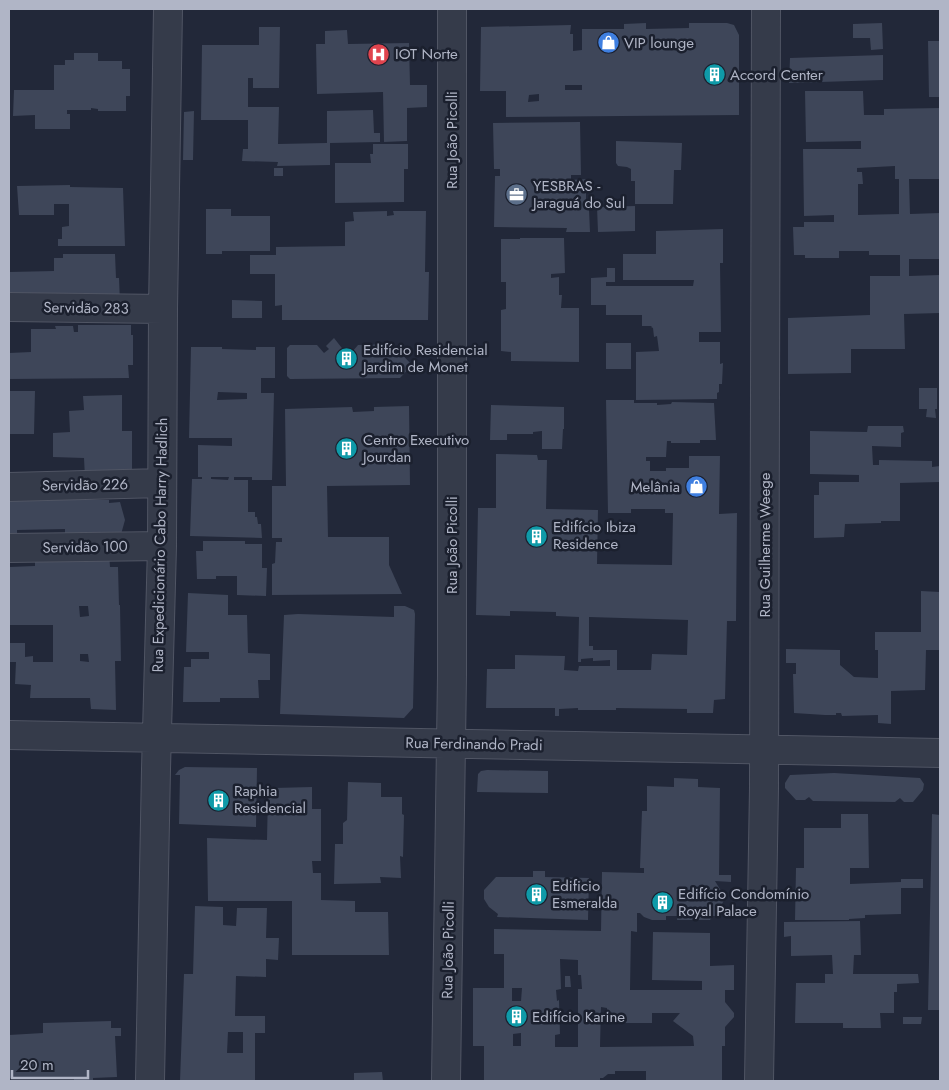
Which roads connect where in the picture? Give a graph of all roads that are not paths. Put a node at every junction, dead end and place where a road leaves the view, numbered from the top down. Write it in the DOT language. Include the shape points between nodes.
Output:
graph roads {
  1 [pos="168,9"];
  2 [pos="452,9"];
  3 [pos="766,9"];
  4 [pos="9,307"];
  5 [pos="163,308"];
  6 [pos="162,483"];
  7 [pos="9,487"];
  8 [pos="162,546"];
  9 [pos="9,548"];
  10 [pos="9,735"];
  11 [pos="157,737"];
  12 [pos="450,744"];
  13 [pos="764,749"];
  14 [pos="940,753"];
  15 [pos="150,1081"];
  16 [pos="446,1081"];
  17 [pos="760,1081"];
  1 -- 5 [label="street, Rua Expedicionário Cabo Harry Hadlich"];
  2 -- 12 [label="street, Rua João Picolli"];
  3 -- 13 [label="street, Rua Guilherme Weege"];
  4 -- 5 [label="street, Servidão 283"];
  5 -- 6 [label="street, Rua Expedicionário Cabo Harry Hadlich"];
  6 -- 7 [label="street, Servidão 226"];
  6 -- 8 [label="street, Rua Expedicionário Cabo Harry Hadlich"];
  8 -- 9 [label="street, Servidão 100"];
  8 -- 11 [label="street, Rua Expedicionário Cabo Harry Hadlich"];
  10 -- 11 [label="street, Rua Ferdinando Pradi"];
  11 -- 12 [label="street, Rua Ferdinando Pradi"];
  11 -- 15 [label="street, Rua Expedicionário Cabo Harry Hadlich"];
  12 -- 13 [label="street, Rua Ferdinando Pradi"];
  12 -- 16 [label="street, Rua João Picolli"];
  13 -- 14 [label="street, Rua Ferdinando Pradi"];
  13 -- 17 [label="street, Rua Guilherme Weege"];
}
